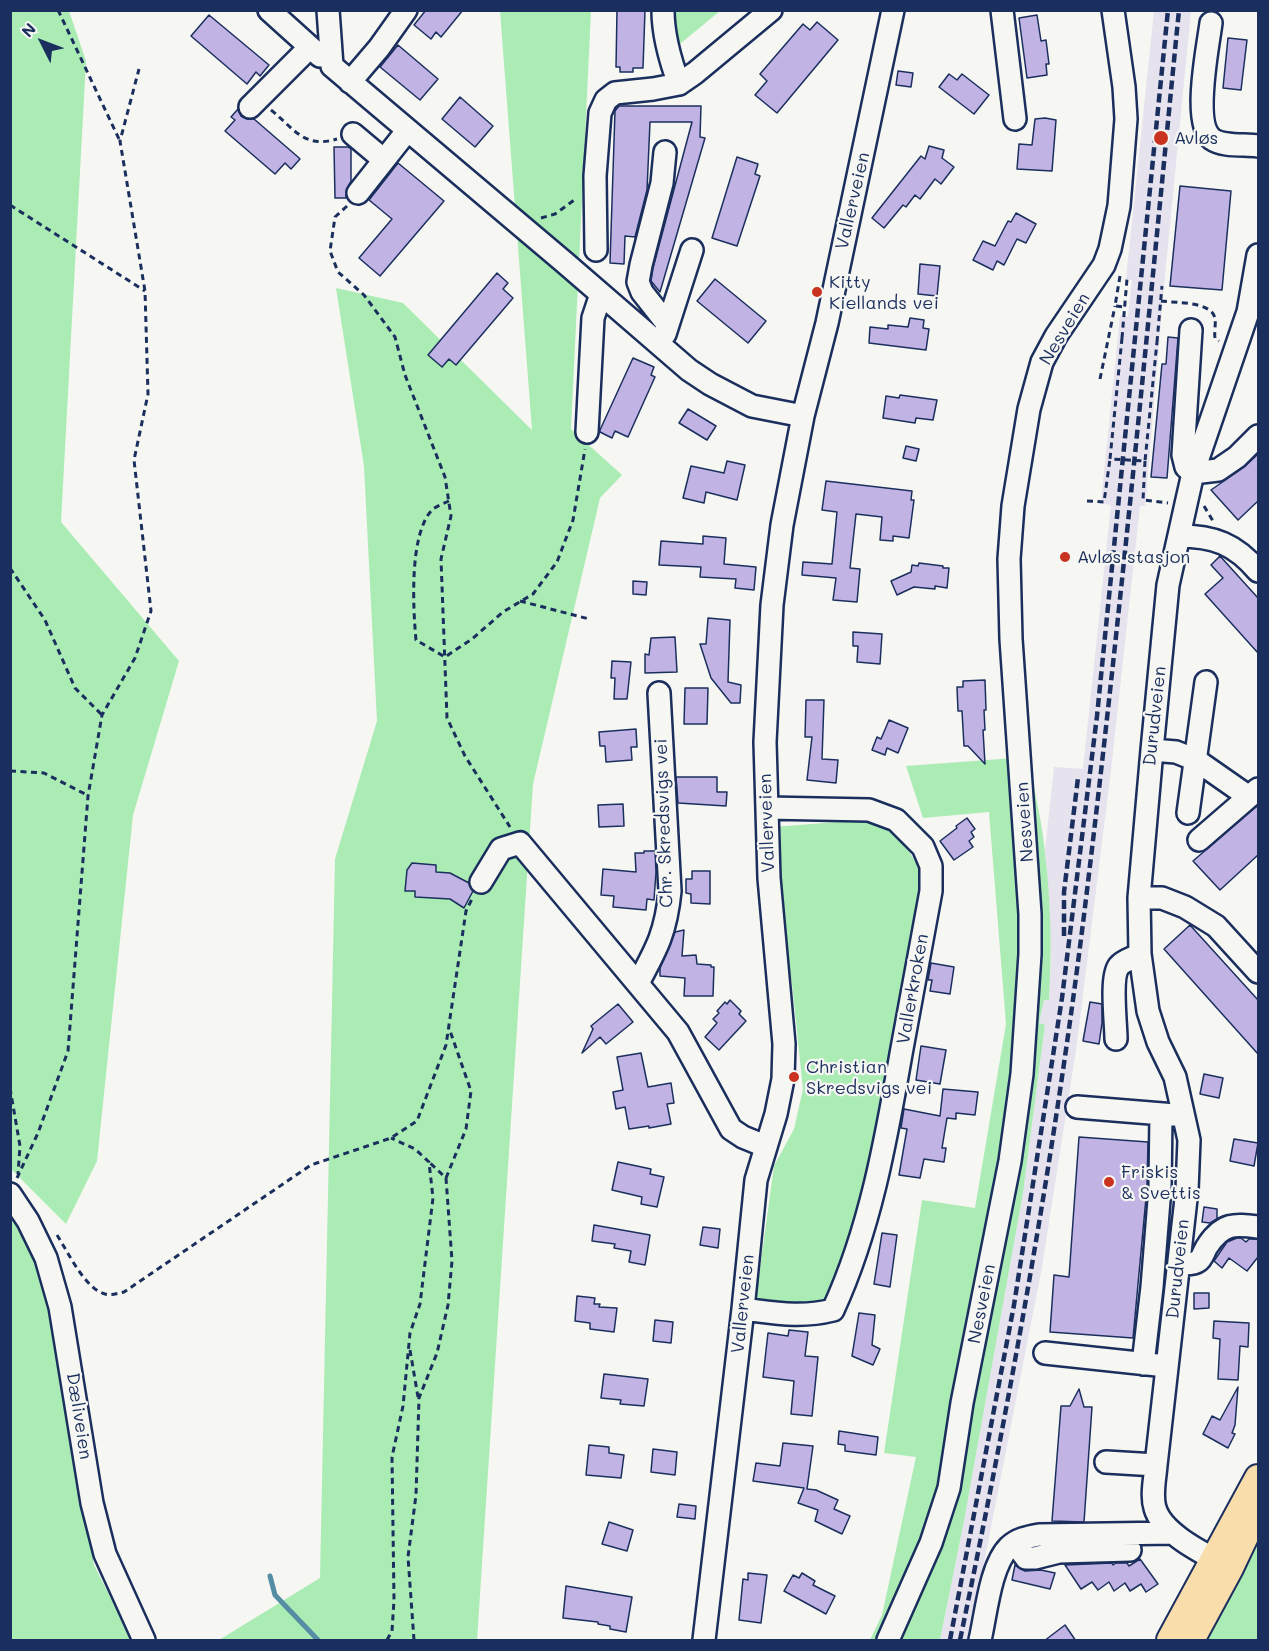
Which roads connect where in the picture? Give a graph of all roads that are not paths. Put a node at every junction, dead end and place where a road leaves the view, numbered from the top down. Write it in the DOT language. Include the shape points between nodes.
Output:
graph roads {
  1 [pos="269,10"];
  2 [pos="328,10"];
  3 [pos="406,10"];
  4 [pos="663,10"];
  5 [pos="771,10"];
  6 [pos="893,10"];
  7 [pos="1002,10"];
  8 [pos="1113,10"];
  9 [pos="1211,23"];
  10 [pos="310,47"];
  11 [pos="332,66"];
  12 [pos="350,82"];
  13 [pos="679,84"];
  14 [pos="255,101"];
  15 [pos="1016,119"];
  16 [pos="407,131"];
  17 [pos="353,134"];
  18 [pos="1258,146"];
  19 [pos="665,152"];
  20 [pos="384,160"];
  21 [pos="358,193"];
  22 [pos="692,249"];
  23 [pos="596,250"];
  24 [pos="1258,255"];
  25 [pos="601,294"];
  26 [pos="668,325"];
  27 [pos="1191,330"];
  28 [pos="661,346"];
  29 [pos="803,416"];
  30 [pos="587,432"];
  31 [pos="1258,436"];
  32 [pos="1193,473"];
  33 [pos="1179,536"];
  34 [pos="1258,571"];
  35 [pos="1206,682"];
  36 [pos="659,693"];
  37 [pos="1152,750"];
  38 [pos="1196,760"];
  39 [pos="1254,792"];
  40 [pos="767,808"];
  41 [pos="1188,813"];
  42 [pos="1199,840"];
  43 [pos="481,882"];
  44 [pos="1139,898"];
  45 [pos="1140,954"];
  46 [pos="1258,972"];
  47 [pos="638,983"];
  48 [pos="1116,1039"];
  49 [pos="1077,1107"];
  50 [pos="1161,1114"];
  51 [pos="1185,1115"];
  52 [pos="765,1146"];
  53 [pos="10,1194"];
  54 [pos="1258,1227"];
  55 [pos="1179,1264"];
  56 [pos="743,1309"];
  57 [pos="1045,1353"];
  58 [pos="1143,1364"];
  59 [pos="1167,1366"];
  60 [pos="1106,1462"];
  61 [pos="1156,1465"];
  62 [pos="1258,1478"];
  63 [pos="1258,1509"];
  64 [pos="1173,1533"];
  65 [pos="1015,1543"];
  66 [pos="1130,1550"];
  67 [pos="1222,1563"];
  68 [pos="144,1641"];
  69 [pos="704,1641"];
  70 [pos="888,1641"];
  71 [pos="980,1641"];
  72 [pos="1170,1641"];
  73 [pos="1191,1641"];
  1 -- 10 [label="street"];
  2 -- 11 [label="street"];
  3 -- 12 [label="street"];
  4 -- 13 [label="street" via="668,56"];
  5 -- 13 [label="street"];
  6 -- 29 [label="street, Vallerveien" via="827,323"];
  7 -- 15 [label="street"];
  8 -- 70 [label="street, Nesveien" via="1126,119 1119,206 1104,265 1049,347 1039,372 1013,506 1010,608 1030,954 1010,1161 949,1488 931,1543"];
  9 -- 18 [label="street" via="1203,88 1206,131 1219,142"];
  10 -- 11 [label="street"];
  10 -- 14 [label="street"];
  11 -- 12 [label="street"];
  12 -- 16 [label="street"];
  13 -- 23 [label="street" via="615,93 606,100 600,113"];
  16 -- 20 [label="street"];
  16 -- 25 [label="street"];
  17 -- 20 [label="street"];
  19 -- 26 [label="street" via="662,183 638,282"];
  20 -- 21 [label="street"];
  22 -- 26 [label="street"];
  24 -- 32 [label="street, Durudveien" via="1251,302"];
  25 -- 28 [label="street"];
  25 -- 30 [label="street" via="593,318"];
  26 -- 28 [label="street"];
  27 -- 32 [label="street" via="1183,455 1186,467"];
  28 -- 29 [label="street" via="689,370 752,406"];
  29 -- 40 [label="street, Vallerveien" via="782,525 772,605 765,742"];
  31 -- 32 [label="street" via="1218,470"];
  32 -- 33 [label="street, Durudveien" via="1194,504"];
  33 -- 34 [label="street" via="1197,536 1231,546"];
  33 -- 37 [label="street, Durudveien" via="1168,585"];
  35 -- 38 [label="street"];
  36 -- 47 [label="street, Chr. Skredsvigs vei" via="670,891 660,941"];
  37 -- 38 [label="street" via="1176,752"];
  37 -- 44 [label="street, Durudveien"];
  38 -- 39 [label="street"];
  38 -- 41 [label="street"];
  39 -- 42 [label="street"];
  40 -- 52 [label="street, Vallerveien" via="772,926 784,1044 783,1079"];
  40 -- 56 [label="street, Vallerkroken" via="869,810 896,820 923,847 931,866 931,891 887,1129 857,1254 843,1288 833,1310 812,1315"];
  43 -- 47 [label="street" via="501,849 520,843"];
  44 -- 45 [label="street, Durudveien"];
  44 -- 46 [label="street" via="1162,898 1216,926"];
  45 -- 48 [label="street" via="1117,969"];
  45 -- 51 [label="street, Durudveien" via="1148,1011 1175,1077"];
  47 -- 52 [label="street" via="678,1032 731,1129"];
  49 -- 50 [label="street"];
  50 -- 51 [label="street"];
  50 -- 58 [label="street" via="1160,1188"];
  51 -- 55 [label="street, Durudveien" via="1189,1140 1187,1190"];
  52 -- 56 [label="street, Vallerveien" via="756,1180"];
  53 -- 68 [label="street, Dæliveien" via="41,1249 52,1278 92,1503 105,1554"];
  54 -- 55 [label="street" via="1227,1227 1218,1232 1201,1259"];
  55 -- 59 [label="street, Durudveien"];
  56 -- 69 [label="street, Vallerveien"];
  57 -- 58 [label="street"];
  58 -- 59 [label="street"];
  59 -- 61 [label="street, Durudveien"];
  60 -- 61 [label="street"];
  61 -- 64 [label="street, Durudveien" via="1155,1509"];
  62 -- 67 [label="main road"];
  63 -- 67 [label="main road"];
  64 -- 65 [label="street" via="1039,1535"];
  64 -- 67 [label="street, Durudveien"];
  65 -- 66 [label="street" via="1026,1558 1059,1551"];
  65 -- 71 [label="street" via="1001,1557 995,1573"];
  67 -- 72 [label="main road"];
  67 -- 73 [label="main road"];
}
